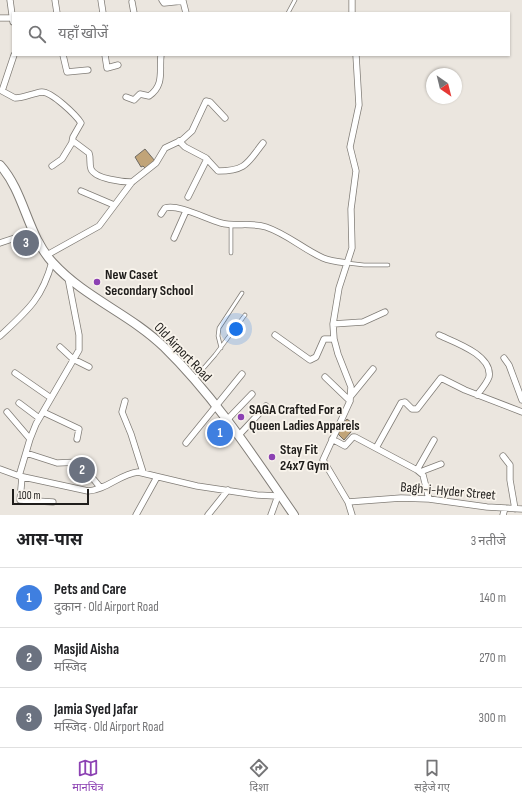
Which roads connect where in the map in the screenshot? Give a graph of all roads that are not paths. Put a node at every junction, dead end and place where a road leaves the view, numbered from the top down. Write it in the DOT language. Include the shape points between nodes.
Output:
graph roads {
  1 [pos="10,0"];
  2 [pos="55,0"];
  3 [pos="102,0"];
  4 [pos="162,0"];
  5 [pos="296,0"];
  6 [pos="352,0"];
  7 [pos="132,2"];
  8 [pos="57,12"];
  9 [pos="103,12"];
  10 [pos="134,12"];
  11 [pos="186,12"];
  12 [pos="289,12"];
  13 [pos="352,12"];
  14 [pos="12,13"];
  15 [pos="0,18"];
  16 [pos="12,20"];
  17 [pos="14,56"];
  18 [pos="63,56"];
  19 [pos="105,56"];
  20 [pos="161,56"];
  21 [pos="356,56"];
  22 [pos="118,65"];
  23 [pos="88,70"];
  24 [pos="1,90"];
  25 [pos="126,97"];
  26 [pos="225,118"];
  27 [pos="179,141"];
  28 [pos="72,142"];
  29 [pos="263,143"];
  30 [pos="207,160"];
  31 [pos="0,165"];
  32 [pos="52,166"];
  33 [pos="132,182"];
  34 [pos="81,191"];
  35 [pos="188,197"];
  36 [pos="114,206"];
  37 [pos="186,211"];
  38 [pos="161,214"];
  39 [pos="231,224"];
  40 [pos="33,232"];
  41 [pos="174,238"];
  42 [pos="0,243"];
  43 [pos="231,253"];
  44 [pos="47,255"];
  45 [pos="52,262"];
  46 [pos="347,263"];
  47 [pos="388,265"];
  48 [pos="68,278"];
  49 [pos="242,293"];
  50 [pos="385,312"];
  51 [pos="245,315"];
  52 [pos="333,324"];
  53 [pos="0,335"];
  54 [pos="275,335"];
  55 [pos="439,335"];
  56 [pos="334,339"];
  57 [pos="60,347"];
  58 [pos="221,348"];
  59 [pos="504,358"];
  60 [pos="73,359"];
  61 [pos="89,367"];
  62 [pos="373,369"];
  63 [pos="15,373"];
  64 [pos="242,374"];
  65 [pos="325,377"];
  66 [pos="194,380"];
  67 [pos="252,394"];
  68 [pos="477,395"];
  69 [pos="51,398"];
  70 [pos="351,398"];
  71 [pos="522,400"];
  72 [pos="125,401"];
  73 [pos="19,403"];
  74 [pos="214,405"];
  75 [pos="266,406"];
  76 [pos="7,412"];
  77 [pos="43,412"];
  78 [pos="522,412"];
  79 [pos="39,418"];
  80 [pos="227,420"];
  81 [pos="239,435"];
  82 [pos="30,439"];
  83 [pos="77,439"];
  84 [pos="332,439"];
  85 [pos="434,440"];
  86 [pos="186,443"];
  87 [pos="376,448"];
  88 [pos="26,453"];
  89 [pos="503,456"];
  90 [pos="441,464"];
  91 [pos="0,469"];
  92 [pos="418,471"];
  93 [pos="143,472"];
  94 [pos="21,476"];
  95 [pos="157,477"];
  96 [pos="100,487"];
  97 [pos="228,490"];
  98 [pos="278,494"];
  99 [pos="429,499"];
  100 [pos="53,502"];
  101 [pos="348,502"];
  102 [pos="505,508"];
  103 [pos="515,509"];
  104 [pos="522,509"];
  105 [pos="136,515"];
  106 [pos="208,515"];
  107 [pos="271,515"];
  108 [pos="294,515"];
  109 [pos="352,515"];
  110 [pos="503,515"];
  1 -- 14 [label="street"];
  2 -- 8 [label="street"];
  3 -- 9 [label="street"];
  4 -- 11 [label="street" via="164,3 183,1"];
  5 -- 12 [label="lane"];
  6 -- 13 [label="street"];
  7 -- 10 [label="street"];
  15 -- 16 [label="street"];
  17 -- 24 [label="street"];
  18 -- 23 [label="street" via="67,72"];
  19 -- 22 [label="street" via="107,68"];
  20 -- 25 [label="street" via="161,76 152,94 140,94 134,100"];
  21 -- 46 [label="street" via="359,106 350,147 356,175 351,209 352,248"];
  24 -- 28 [label="street" via="15,98 43,92 50,95 81,121"];
  26 -- 27 [label="street" via="206,101 196,126"];
  27 -- 30 [label="street"];
  27 -- 33 [label="street" via="167,146 156,163"];
  28 -- 32 [label="street" via="62,159"];
  28 -- 33 [label="street" via="89,153 91,169 95,174 109,180"];
  29 -- 30 [label="street" via="249,163 238,168 218,171"];
  30 -- 35 [label="street"];
  31 -- 40 [label="main road, Old Airport Road" via="13,184"];
  33 -- 36 [label="street"];
  34 -- 36 [label="street"];
  36 -- 44 [label="street" via="99,226"];
  37 -- 38 [label="street" via="167,207"];
  37 -- 39 [label="street"];
  37 -- 41 [label="street"];
  39 -- 43 [label="lane"];
  39 -- 46 [label="street" via="247,223 265,227 324,259"];
  40 -- 42 [label="street"];
  40 -- 44 [label="main road, Old Airport Road"];
  44 -- 45 [label="main road, Old Airport Road"];
  45 -- 48 [label="main road, Old Airport Road"];
  45 -- 53 [label="street" via="34,303"];
  46 -- 47 [label="lane"];
  46 -- 52 [label="street" via="335,304"];
  48 -- 60 [label="street" via="80,342"];
  48 -- 66 [label="main road, Old Airport Road" via="145,330"];
  49 -- 58 [label="lane" via="219,328"];
  50 -- 52 [label="street" via="363,322"];
  51 -- 58 [label="lane"];
  52 -- 56 [label="street"];
  54 -- 56 [label="street" via="310,360 316,357 324,339"];
  55 -- 68 [label="street" via="482,358 489,374"];
  56 -- 70 [label="street" via="350,381"];
  57 -- 60 [label="street"];
  58 -- 66 [label="lane"];
  59 -- 71 [label="street"];
  60 -- 61 [label="street"];
  60 -- 69 [label="street"];
  62 -- 70 [label="street"];
  63 -- 69 [label="street"];
  64 -- 74 [label="street"];
  65 -- 70 [label="street"];
  66 -- 74 [label="main road, Old Airport Road"];
  67 -- 80 [label="street"];
  68 -- 78 [label="street"];
  68 -- 87 [label="street" via="441,378 417,409 412,409 405,402 401,403"];
  69 -- 77 [label="street"];
  70 -- 84 [label="street"];
  72 -- 93 [label="street" via="122,412"];
  73 -- 79 [label="street"];
  74 -- 80 [label="main road, Old Airport Road"];
  74 -- 86 [label="street"];
  75 -- 81 [label="street"];
  76 -- 82 [label="street"];
  77 -- 79 [label="street"];
  77 -- 83 [label="street" via="79,429"];
  79 -- 82 [label="street"];
  80 -- 81 [label="main road, Old Airport Road"];
  81 -- 98 [label="main road, Old Airport Road"];
  82 -- 88 [label="street"];
  84 -- 87 [label="street" via="345,446 354,436"];
  84 -- 101 [label="street" via="323,460"];
  85 -- 92 [label="street"];
  87 -- 92 [label="street"];
  88 -- 94 [label="street"];
  88 -- 96 [label="street" via="57,463 78,462"];
  89 -- 103 [label="street" via="510,465"];
  90 -- 92 [label="street"];
  91 -- 94 [label="street"];
  92 -- 99 [label="street" via="423,476"];
  93 -- 95 [label="street"];
  93 -- 96 [label="street" via="131,472"];
  94 -- 96 [label="street" via="80,490 92,491"];
  94 -- 100 [label="street" via="20,500"];
  95 -- 97 [label="street"];
  95 -- 105 [label="street"];
  97 -- 98 [label="street"];
  97 -- 106 [label="street"];
  98 -- 107 [label="street"];
  98 -- 108 [label="main road, Old Airport Road"];
  99 -- 101 [label="street, Bagh-i-Hyder Street" via="389,498"];
  99 -- 102 [label="street, Bagh-i-Hyder Street"];
  101 -- 109 [label="street"];
  102 -- 103 [label="street, Bagh-i-Hyder Street"];
  102 -- 110 [label="street"];
  103 -- 104 [label="street, Bagh-i-Hyder Street"];
}
